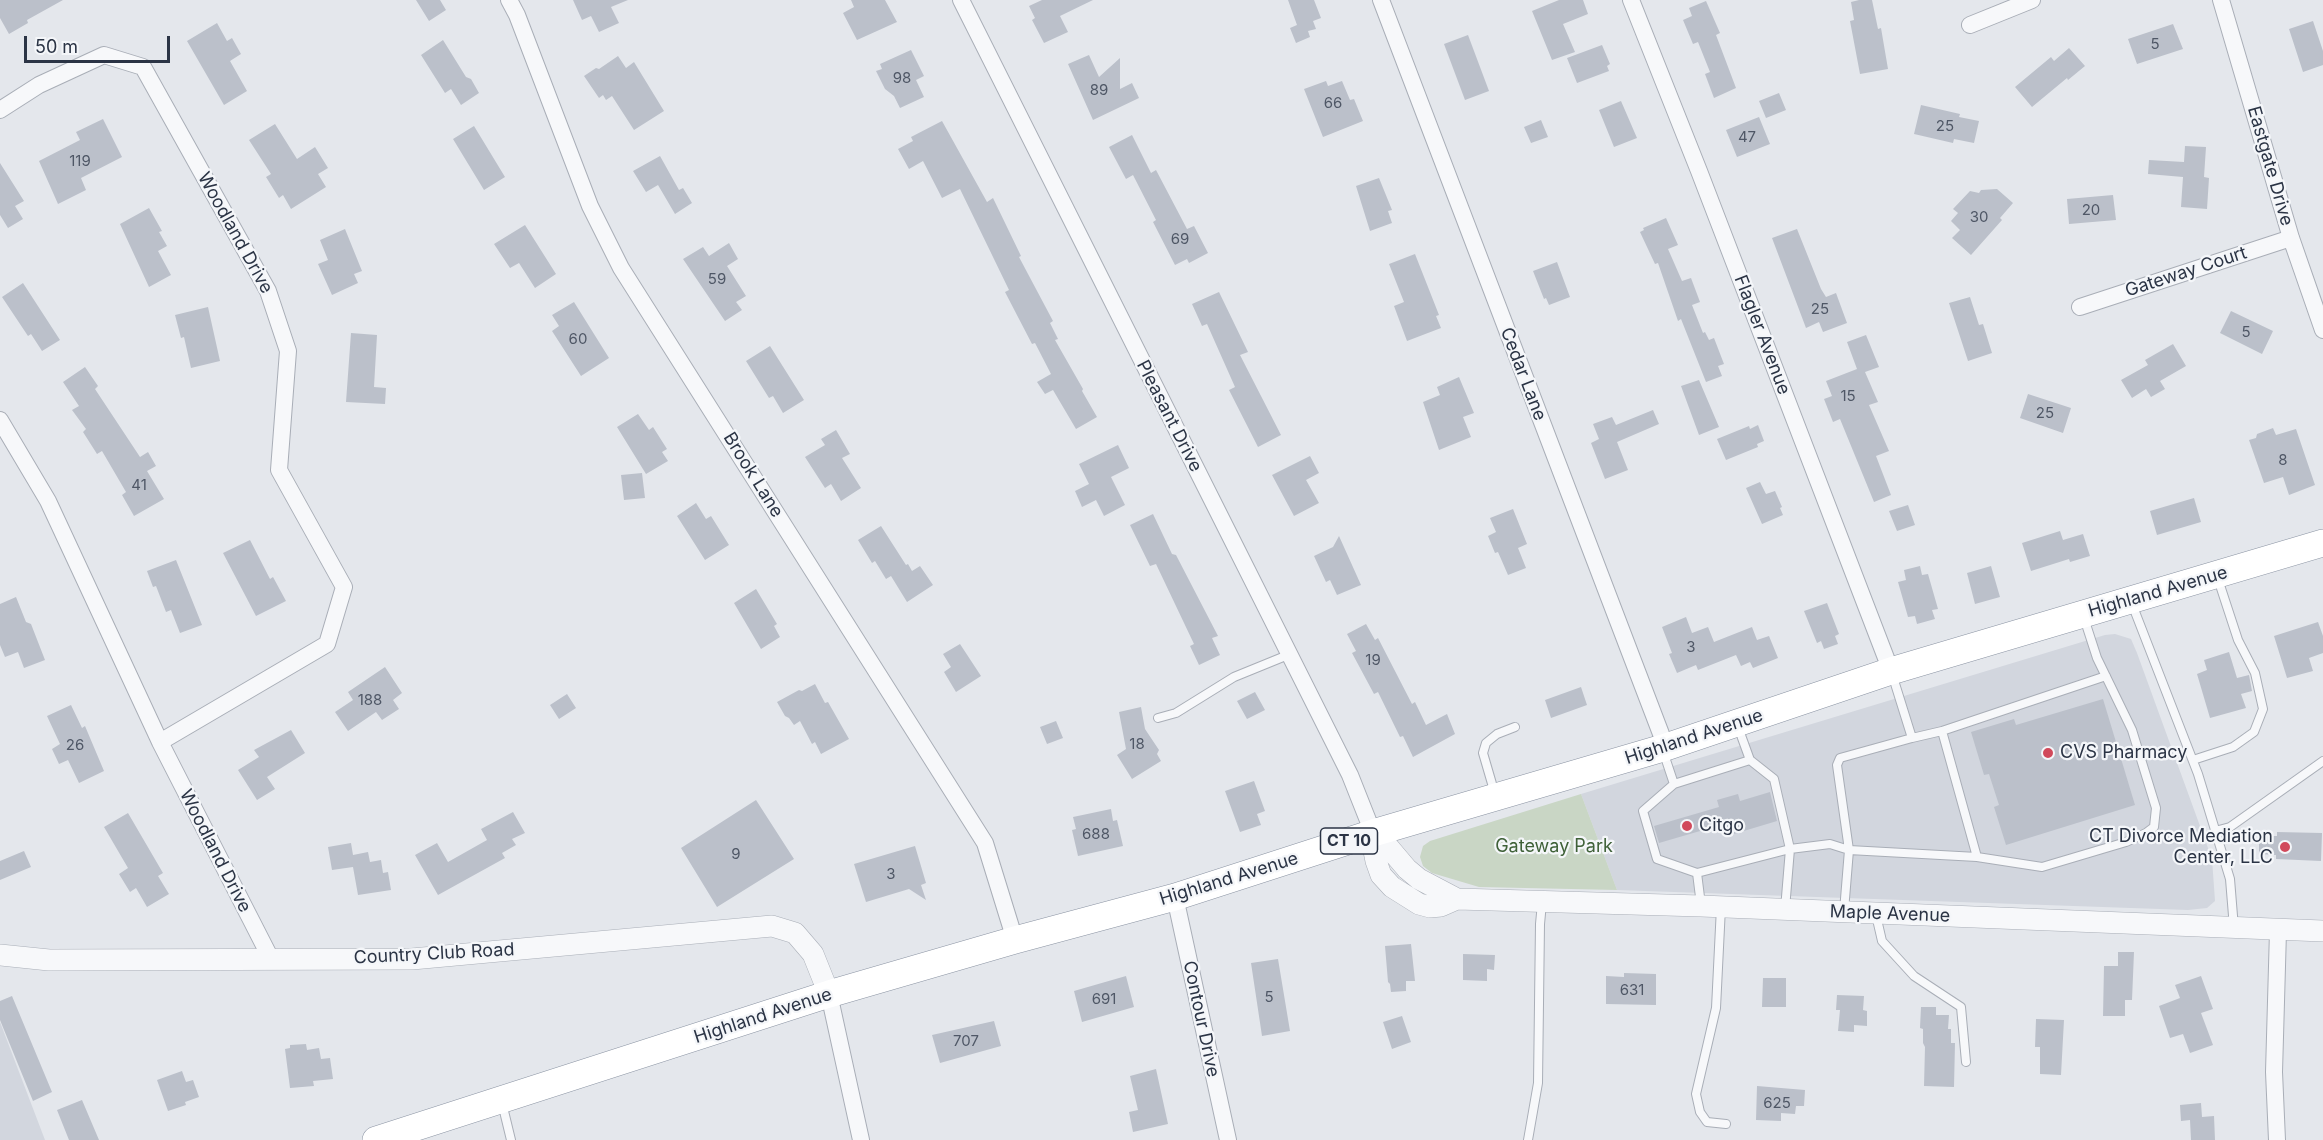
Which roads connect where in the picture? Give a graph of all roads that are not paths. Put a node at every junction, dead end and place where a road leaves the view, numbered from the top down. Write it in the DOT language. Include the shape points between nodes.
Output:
graph roads {
  1 [pos="509,0"];
  2 [pos="961,0"];
  3 [pos="1381,0"];
  4 [pos="1631,0"];
  5 [pos="2031,0"];
  6 [pos="2222,0"];
  7 [pos="1970,25"];
  8 [pos="0,110"];
  9 [pos="2291,238"];
  10 [pos="2080,307"];
  11 [pos="2323,330"];
  12 [pos="0,420"];
  13 [pos="2323,543"];
  14 [pos="2216,575"];
  15 [pos="2130,600"];
  16 [pos="2083,614"];
  17 [pos="1288,655"];
  18 [pos="1891,671"];
  19 [pos="2106,676"];
  20 [pos="1158,718"];
  21 [pos="1736,723"];
  22 [pos="1515,727"];
  23 [pos="1942,730"];
  24 [pos="1912,738"];
  25 [pos="160,742"];
  26 [pos="1664,748"];
  27 [pos="1750,760"];
  28 [pos="2193,760"];
  29 [pos="2323,761"];
  30 [pos="1674,784"];
  31 [pos="1496,797"];
  32 [pos="2215,831"];
  33 [pos="1373,833"];
  34 [pos="1790,849"];
  35 [pos="1849,850"];
  36 [pos="1977,857"];
  37 [pos="1696,873"];
  38 [pos="1174,897"];
  39 [pos="1542,902"];
  40 [pos="1711,906"];
  41 [pos="1785,909"];
  42 [pos="1844,912"];
  43 [pos="1875,913"];
  44 [pos="2234,928"];
  45 [pos="2278,931"];
  46 [pos="2323,931"];
  47 [pos="1015,940"];
  48 [pos="0,955"];
  49 [pos="271,959"];
  50 [pos="828,994"];
  51 [pos="1966,1062"];
  52 [pos="502,1100"];
  53 [pos="1726,1124"];
  54 [pos="376,1140"];
  55 [pos="511,1140"];
  56 [pos="861,1140"];
  57 [pos="1228,1140"];
  58 [pos="1528,1140"];
  59 [pos="2277,1140"];
  1 -- 47 [label="street, Brook Lane" via="590,206 621,268 985,843"];
  2 -- 17 [label="street, Pleasant Drive"];
  3 -- 26 [label="street, Cedar Lane"];
  4 -- 18 [label="street, Flagler Avenue"];
  5 -- 7 [label="street"];
  6 -- 9 [label="street, Eastgate Drive"];
  8 -- 25 [label="street, Woodland Drive" via="39,85 104,55 143,67 268,291 288,351 279,470 344,587 327,644"];
  9 -- 10 [label="street, Gateway Court"];
  9 -- 11 [label="street, Eastgate Drive"];
  12 -- 25 [label="street, Woodland Drive" via="48,501"];
  13 -- 14 [label="highway, Highland Avenue / CT 10"];
  14 -- 15 [label="highway, Highland Avenue / CT 10"];
  14 -- 28 [label="lane" via="2238,640 2255,673 2263,709 2253,732 2233,747"];
  15 -- 16 [label="highway, Highland Avenue / CT 10"];
  15 -- 28 [label="lane"];
  16 -- 18 [label="highway, Highland Avenue / CT 10"];
  16 -- 19 [label="lane"];
  17 -- 20 [label="lane" via="1234,677 1176,713"];
  17 -- 33 [label="street, Pleasant Drive" via="1350,775"];
  18 -- 21 [label="highway, Highland Avenue / CT 10"];
  18 -- 24 [label="lane"];
  19 -- 23 [label="lane"];
  19 -- 36 [label="lane" via="2132,730 2156,808 2154,827 2126,842 2054,865 2042,867"];
  21 -- 26 [label="highway, Highland Avenue / CT 10"];
  21 -- 27 [label="lane"];
  22 -- 31 [label="lane" via="1486,742 1483,753"];
  23 -- 24 [label="lane"];
  23 -- 36 [label="lane"];
  24 -- 35 [label="lane" via="1840,758 1838,777"];
  25 -- 49 [label="street, Woodland Drive"];
  26 -- 30 [label="lane"];
  26 -- 31 [label="highway, Highland Avenue / CT 10"];
  27 -- 30 [label="lane"];
  27 -- 34 [label="lane" via="1774,779"];
  28 -- 32 [label="lane"];
  29 -- 32 [label="lane" via="2230,827"];
  30 -- 37 [label="lane" via="1643,811 1657,859"];
  31 -- 33 [label="highway, Highland Avenue / CT 10"];
  32 -- 44 [label="lane" via="2229,879"];
  33 -- 38 [label="highway, Highland Avenue / CT 10"];
  33 -- 39 [label="street, Maple Avenue" via="1413,874 1456,899"];
  34 -- 35 [label="lane" via="1830,844"];
  34 -- 37 [label="lane"];
  34 -- 41 [label="lane"];
  35 -- 36 [label="lane"];
  35 -- 42 [label="lane"];
  37 -- 40 [label="lane"];
  38 -- 47 [label="highway, Highland Avenue / CT 10"];
  38 -- 57 [label="street, Contour Drive"];
  39 -- 40 [label="street, Maple Avenue"];
  39 -- 58 [label="lane" via="1538,1083"];
  40 -- 41 [label="street, Maple Avenue"];
  40 -- 53 [label="lane" via="1716,1008 1696,1094 1707,1122"];
  41 -- 42 [label="street, Maple Avenue"];
  42 -- 43 [label="street, Maple Avenue"];
  43 -- 44 [label="street, Maple Avenue"];
  43 -- 51 [label="lane" via="1882,941 1914,976 1961,1007"];
  44 -- 45 [label="street, Maple Avenue"];
  45 -- 46 [label="street, Maple Avenue"];
  45 -- 59 [label="street" via="2274,1072"];
  47 -- 50 [label="highway, Highland Avenue / CT 10"];
  48 -- 49 [label="street, Country Club Road" via="49,960"];
  49 -- 50 [label="street, Country Club Road" via="412,959 772,927 795,933 813,954"];
  50 -- 52 [label="highway, Highland Avenue / CT 10"];
  50 -- 56 [label="street"];
  52 -- 54 [label="highway, Highland Avenue / CT 10"];
  52 -- 55 [label="lane"];
}
